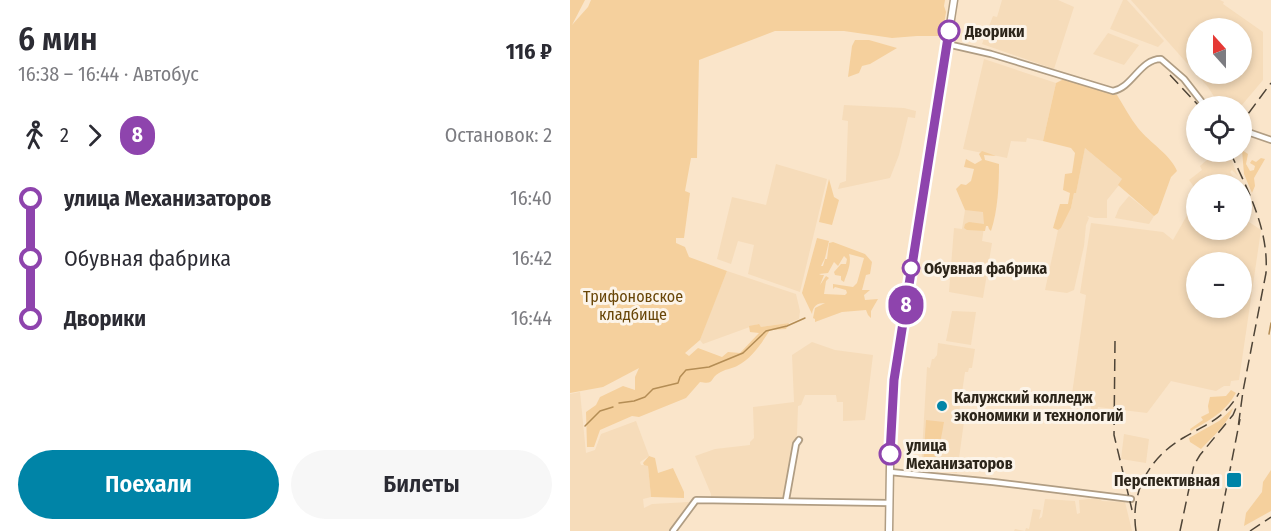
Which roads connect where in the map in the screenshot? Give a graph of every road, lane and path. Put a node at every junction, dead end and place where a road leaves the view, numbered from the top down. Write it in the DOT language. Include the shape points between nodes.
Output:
graph roads {
  1 [pos="954,0"];
  2 [pos="947,44"];
  3 [pos="1197,96"];
  4 [pos="1252,133"];
  5 [pos="1271,140"];
  6 [pos="799,440"];
  7 [pos="890,472"];
  8 [pos="1131,499"];
  9 [pos="786,500"];
  10 [pos="889,502"];
  11 [pos="673,531"];
  12 [pos="889,531"];
  1 -- 2 [label="main road"];
  2 -- 3 [label="street" via="1113,91 1121,89 1152,61 1161,59"];
  2 -- 7 [label="main road" via="894,380"];
  4 -- 5 [label="street"];
  6 -- 9 [label="street"];
  7 -- 8 [label="street"];
  7 -- 10 [label="main road"];
  9 -- 10 [label="street"];
  9 -- 11 [label="street" via="696,500"];
  10 -- 12 [label="main road"];
}
